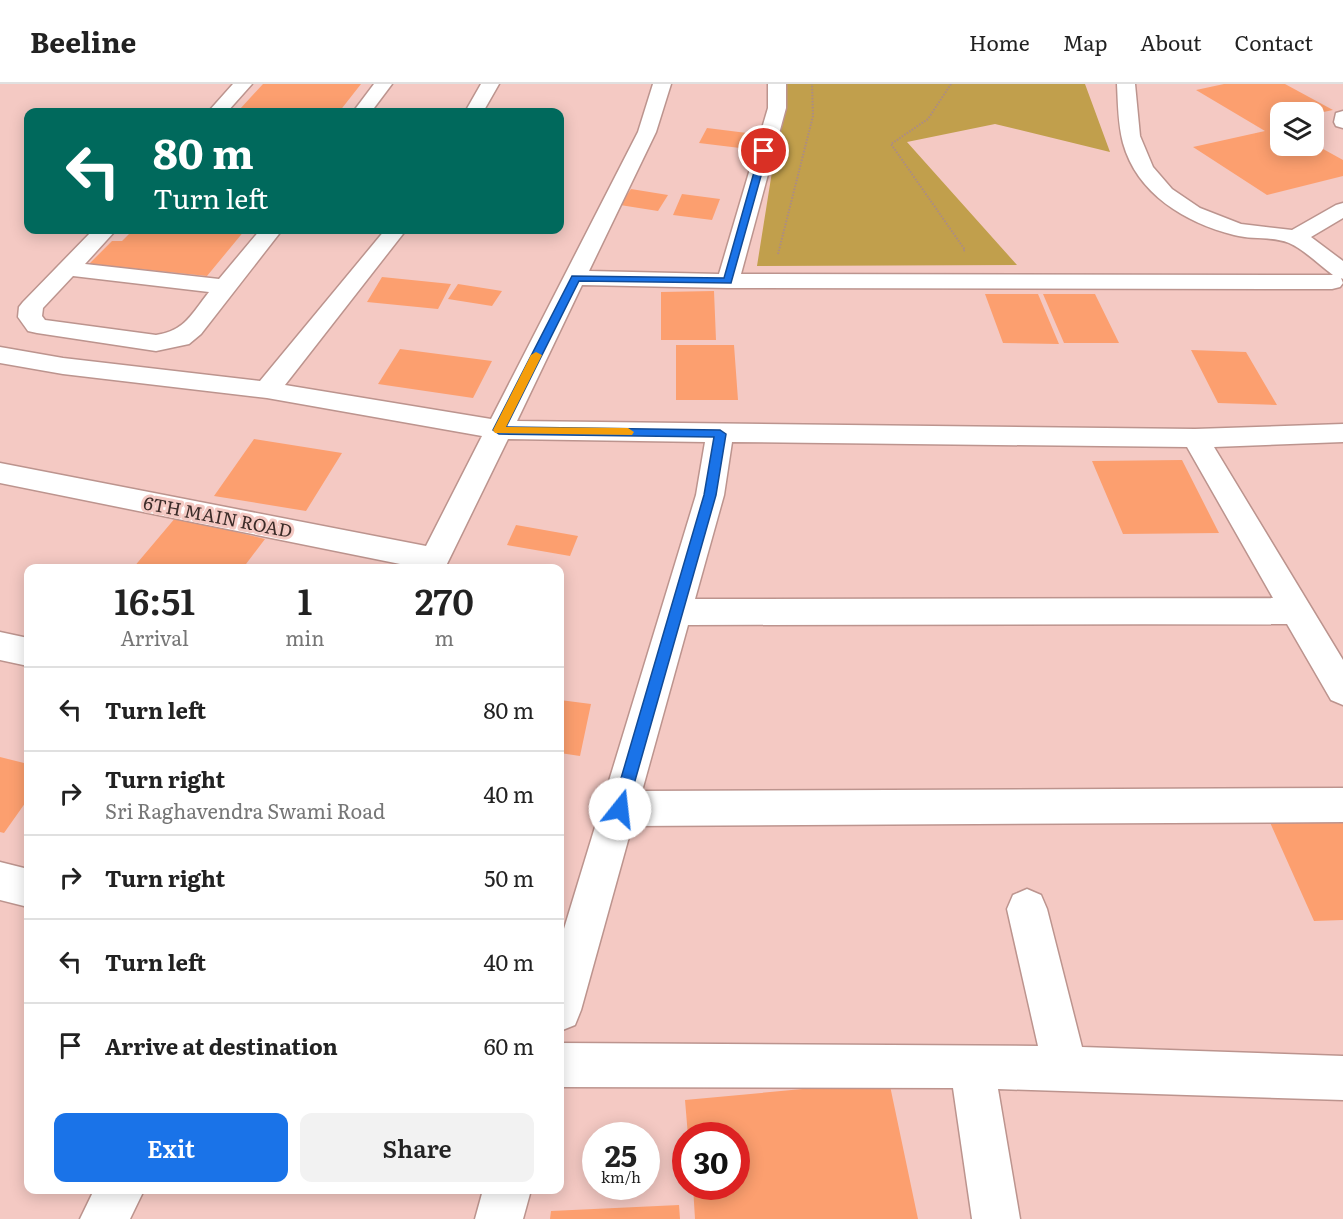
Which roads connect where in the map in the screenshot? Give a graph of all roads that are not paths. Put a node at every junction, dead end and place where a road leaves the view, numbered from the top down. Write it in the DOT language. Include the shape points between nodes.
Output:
graph roads {
  1 [pos="243,84"];
  2 [pos="383,84"];
  3 [pos="490,84"];
  4 [pos="662,84"];
  5 [pos="777,84"];
  6 [pos="1126,84"];
  7 [pos="221,108"];
  8 [pos="365,108"];
  9 [pos="476,108"];
  10 [pos="1343,117"];
  11 [pos="1343,122"];
  12 [pos="1343,209"];
  13 [pos="101,234"];
  14 [pos="268,234"];
  15 [pos="393,234"];
  16 [pos="1298,234"];
  17 [pos="1331,237"];
  18 [pos="67,269"];
  19 [pos="575,278"];
  20 [pos="728,281"];
  21 [pos="1340,281"];
  22 [pos="225,287"];
  23 [pos="91,334"];
  24 [pos="122,338"];
  25 [pos="0,355"];
  26 [pos="63,366"];
  27 [pos="94,369"];
  28 [pos="267,390"];
  29 [pos="499,430"];
  30 [pos="1343,433"];
  31 [pos="720,434"];
  32 [pos="1195,438"];
  33 [pos="0,473"];
  34 [pos="433,564"];
  35 [pos="1297,611"];
  36 [pos="676,612"];
  37 [pos="0,646"];
  38 [pos="24,651"];
  39 [pos="1343,690"];
  40 [pos="1343,805"];
  41 [pos="620,809"];
  42 [pos="0,881"];
  43 [pos="24,887"];
  44 [pos="1027,909"];
  45 [pos="564,997"];
  46 [pos="564,1065"];
  47 [pos="972,1066"];
  48 [pos="1066,1070"];
  49 [pos="1343,1078"];
  50 [pos="118,1194"];
  51 [pos="506,1194"];
  52 [pos="104,1219"];
  53 [pos="499,1219"];
  54 [pos="996,1219"];
  1 -- 7 [label="street"];
  2 -- 8 [label="street"];
  3 -- 9 [label="street"];
  4 -- 19 [label="street" via="647,132"];
  5 -- 20 [label="street" via="777,108"];
  6 -- 16 [label="street" via="1136,152 1156,184 1184,207 1227,228"];
  10 -- 11 [label="street"];
  12 -- 16 [label="street"];
  13 -- 18 [label="street"];
  14 -- 22 [label="street"];
  15 -- 28 [label="street"];
  16 -- 17 [label="street"];
  16 -- 21 [label="street"];
  18 -- 22 [label="street"];
  18 -- 23 [label="street" via="31,306 30,317 37,326"];
  19 -- 20 [label="street"];
  19 -- 29 [label="street"];
  20 -- 21 [label="street"];
  22 -- 24 [label="street" via="180,339 156,343"];
  23 -- 24 [label="street"];
  23 -- 26 [label="street"];
  24 -- 27 [label="street"];
  25 -- 26 [label="street"];
  26 -- 27 [label="street"];
  27 -- 28 [label="street"];
  28 -- 29 [label="street"];
  29 -- 31 [label="street"];
  29 -- 34 [label="street"];
  30 -- 32 [label="street"];
  31 -- 32 [label="street"];
  31 -- 36 [label="street" via="710,495"];
  32 -- 35 [label="street"];
  33 -- 34 [label="street, 6TH MAIN ROAD"];
  35 -- 36 [label="street"];
  35 -- 39 [label="street"];
  36 -- 41 [label="street"];
  37 -- 38 [label="street"];
  40 -- 41 [label="street"];
  41 -- 45 [label="street"];
  42 -- 43 [label="street"];
  44 -- 48 [label="street"];
  46 -- 47 [label="street"];
  47 -- 48 [label="street"];
  47 -- 54 [label="street"];
  48 -- 49 [label="street"];
  50 -- 52 [label="street"];
  51 -- 53 [label="street"];
}
